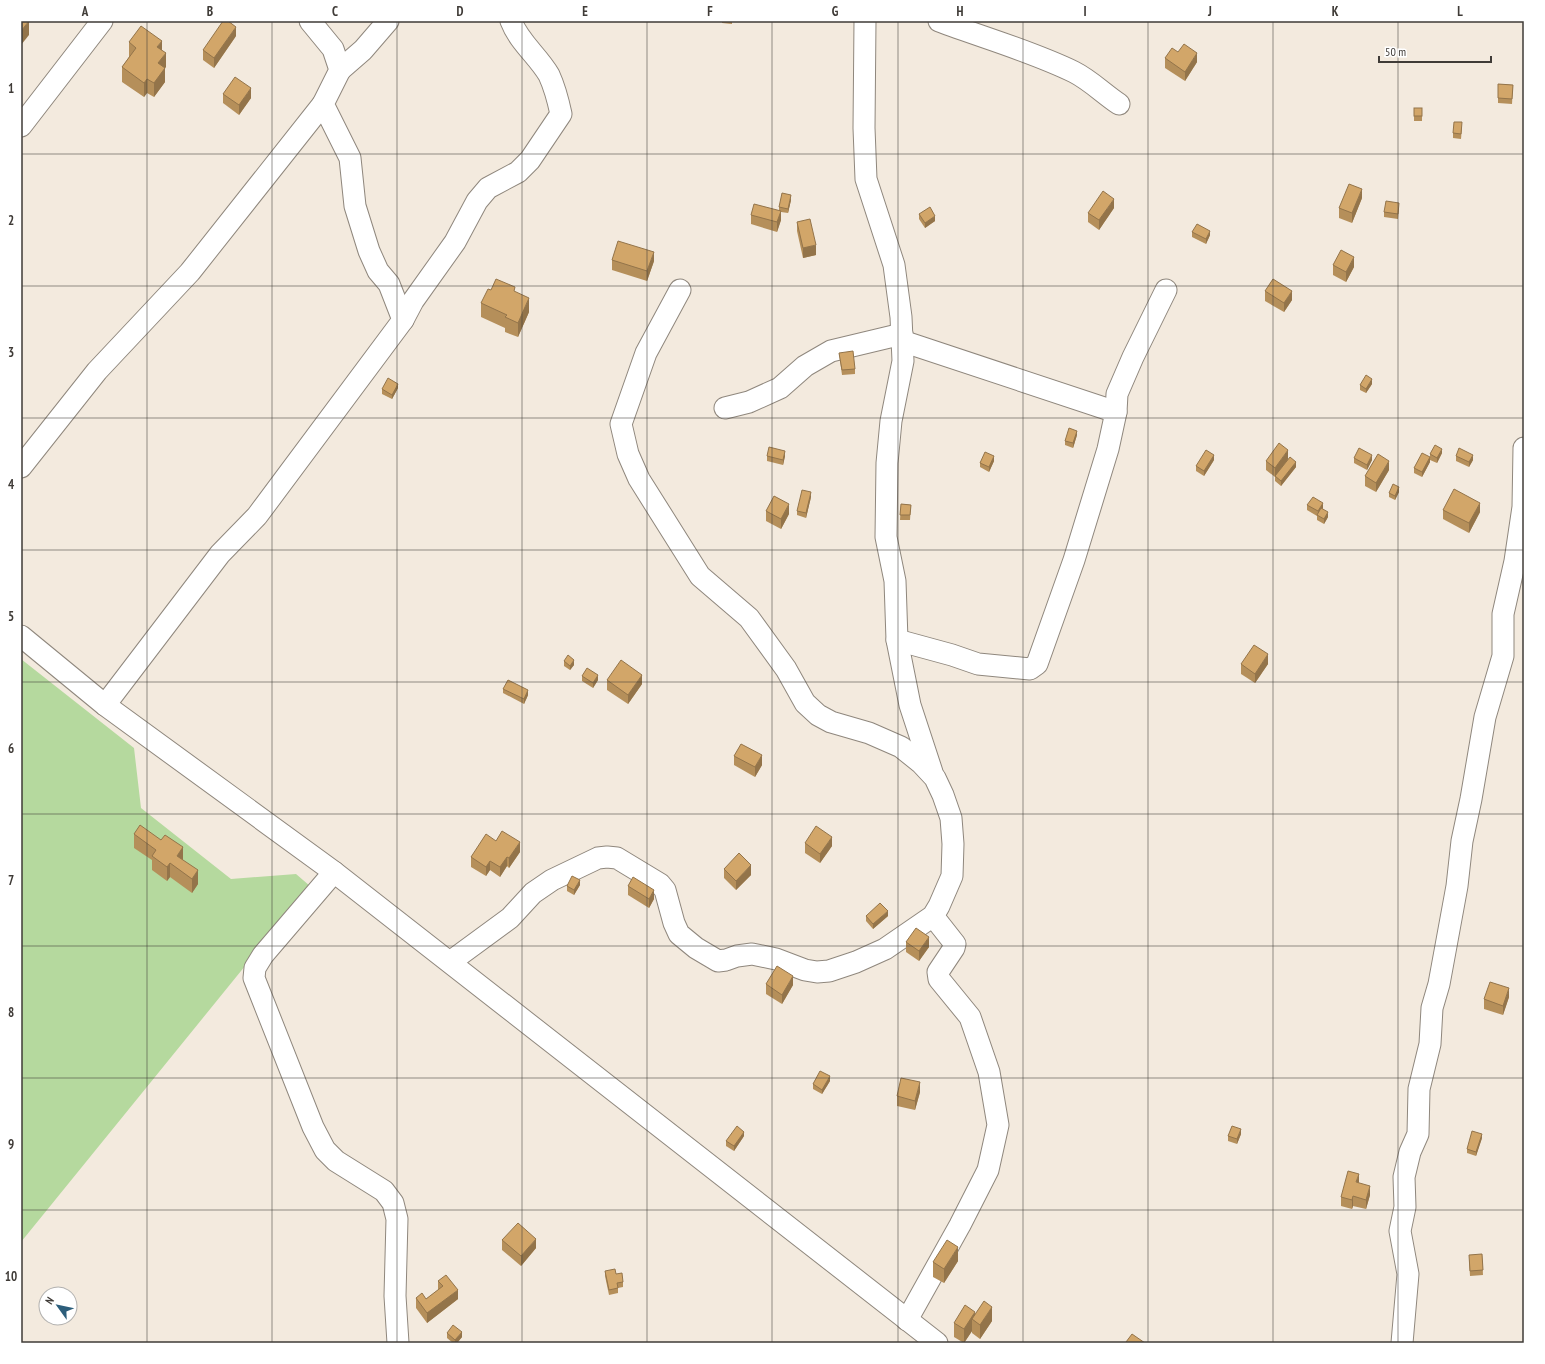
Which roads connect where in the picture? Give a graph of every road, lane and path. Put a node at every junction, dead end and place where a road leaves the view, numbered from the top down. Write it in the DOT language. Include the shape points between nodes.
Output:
graph roads {
  1 [pos="102,21"];
  2 [pos="310,21"];
  3 [pos="388,21"];
  4 [pos="511,21"];
  5 [pos="864,21"];
  6 [pos="939,21"];
  7 [pos="340,70"];
  8 [pos="323,104"];
  9 [pos="1119,104"];
  10 [pos="21,126"];
  11 [pos="680,290"];
  12 [pos="1166,290"];
  13 [pos="403,320"];
  14 [pos="902,337"];
  15 [pos="725,408"];
  16 [pos="1116,412"];
  17 [pos="1524,448"];
  18 [pos="21,467"];
  19 [pos="21,636"];
  20 [pos="897,640"];
  21 [pos="105,705"];
  22 [pos="915,721"];
  23 [pos="890,742"];
  24 [pos="935,778"];
  25 [pos="334,872"];
  26 [pos="933,916"];
  27 [pos="450,962"];
  28 [pos="907,1320"];
  29 [pos="398,1343"];
  30 [pos="937,1343"];
  31 [pos="1402,1343"];
  1 -- 10 [label="street"];
  2 -- 7 [label="street" via="333,49"];
  3 -- 7 [label="street" via="363,50"];
  4 -- 13 [label="street" via="515,31 548,74 558,96 561,114 530,160 518,172 488,188 477,201 455,242 413,301"];
  5 -- 14 [label="street" via="866,179 894,265"];
  6 -- 9 [label="street" via="1028,52 1075,73"];
  7 -- 8 [label="street"];
  8 -- 13 [label="street" via="350,158 355,206 369,250 378,271 389,284"];
  8 -- 18 [label="street" via="190,272 97,371"];
  11 -- 23 [label="street" via="646,353 622,424 628,454 639,479 700,576 749,618 786,669 805,703 818,715 831,722"];
  12 -- 16 [label="street" via="1117,394"];
  13 -- 21 [label="street" via="257,516 220,554"];
  14 -- 15 [label="street" via="831,351 805,366 780,388 749,402"];
  14 -- 16 [label="street"];
  14 -- 20 [label="street" via="903,361 889,435 885,504 886,537 895,581 894,614"];
  16 -- 20 [label="street" via="1108,449 1074,560 1037,664 1030,669 978,664"];
  17 -- 31 [label="street" via="1523,507 1515,561 1503,614 1503,656 1485,717 1472,799 1462,841 1457,886 1432,1008 1430,1044 1419,1089 1418,1134 1410,1152 1404,1177 1405,1207 1400,1231 1408,1274"];
  19 -- 21 [label="street"];
  20 -- 22 [label="street"];
  21 -- 25 [label="street"];
  22 -- 23 [label="street" via="912,730 905,737"];
  22 -- 24 [label="street"];
  23 -- 24 [label="street" via="911,755"];
  24 -- 26 [label="street" via="951,818 953,844 952,876"];
  25 -- 27 [label="street"];
  25 -- 29 [label="street" via="263,955 255,968 254,978 313,1127 325,1150 336,1161 384,1191 393,1203 397,1219"];
  26 -- 27 [label="street" via="885,949 828,971 805,970 776,959 752,954 718,960 678,934 665,890 660,884 627,863 607,857 598,858 552,880 523,902 510,918"];
  26 -- 28 [label="street" via="955,944 938,972 938,979 970,1017 989,1072 998,1126 988,1170"];
  27 -- 28 [label="street"];
  28 -- 30 [label="street"];
}
